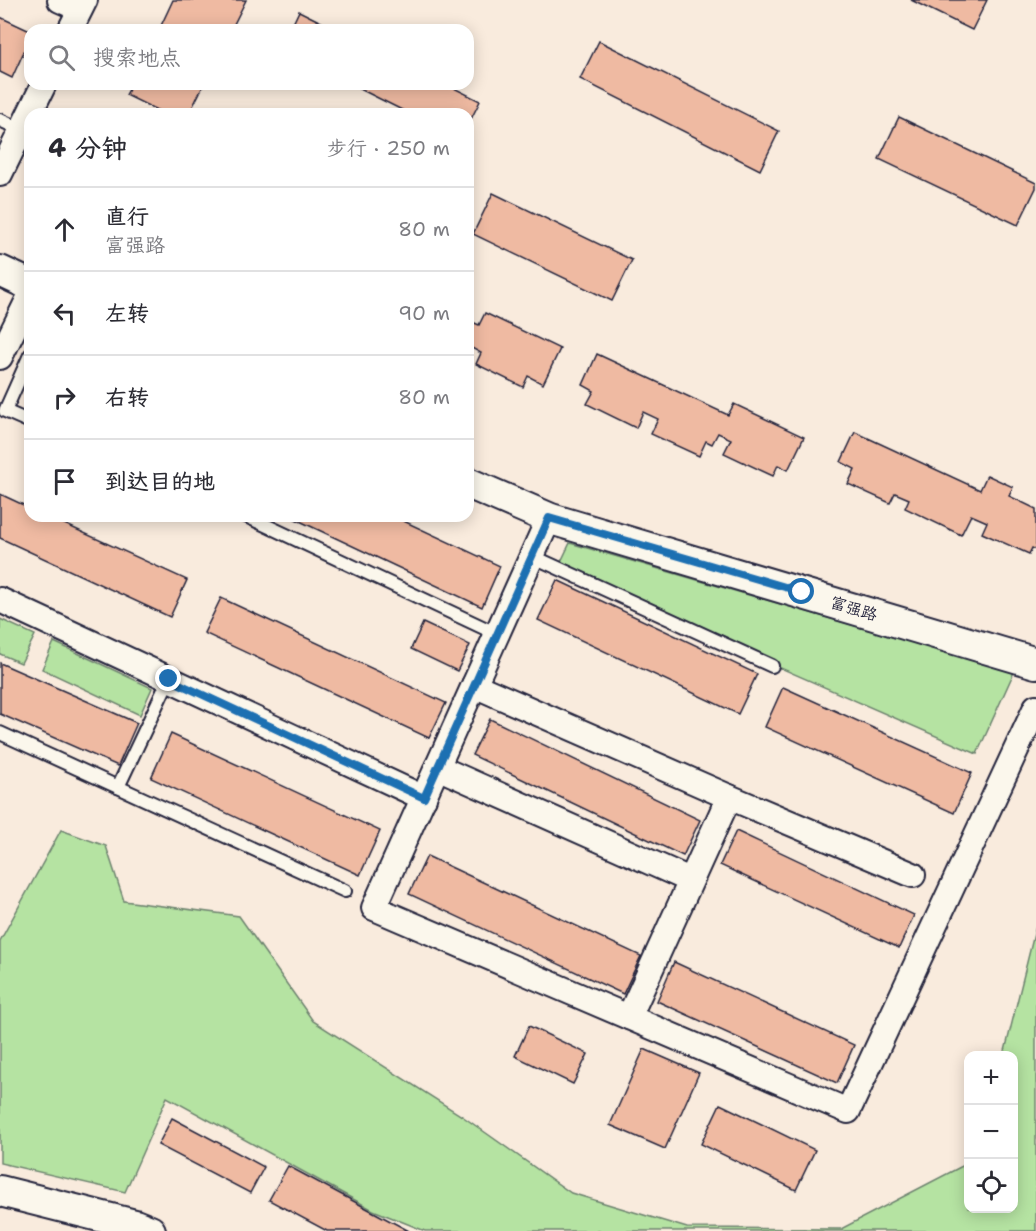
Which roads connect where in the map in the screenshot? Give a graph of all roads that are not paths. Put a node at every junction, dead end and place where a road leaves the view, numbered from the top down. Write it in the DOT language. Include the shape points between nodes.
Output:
graph roads {
  1 [pos="39,90"];
  2 [pos="25,108"];
  3 [pos="24,109"];
  4 [pos="11,125"];
  5 [pos="0,174"];
  6 [pos="0,271"];
  7 [pos="24,282"];
  8 [pos="24,308"];
  9 [pos="0,357"];
  10 [pos="24,368"];
  11 [pos="24,419"];
  12 [pos="474,486"];
  13 [pos="549,518"];
  14 [pos="259,522"];
  15 [pos="532,556"];
  16 [pos="0,600"];
  17 [pos="497,634"];
  18 [pos="1036,663"];
  19 [pos="772,666"];
  20 [pos="169,679"];
  21 [pos="474,685"];
  22 [pos="1036,707"];
  23 [pos="0,733"];
  24 [pos="437,767"];
  25 [pos="118,787"];
  26 [pos="729,797"];
  27 [pos="424,798"];
  28 [pos="912,875"];
  29 [pos="690,880"];
  30 [pos="345,891"];
  31 [pos="629,1017"];
  32 [pos="0,1191"];
  33 [pos="150,1231"];
  1 -- 2 [label="street"];
  3 -- 4 [label="street"];
  4 -- 5 [label="street"];
  6 -- 7 [label="street"];
  8 -- 9 [label="street"];
  10 -- 11 [label="lane" via="5,411"];
  12 -- 13 [label="street, 富强路"];
  13 -- 15 [label="street"];
  13 -- 18 [label="street, 富强路"];
  14 -- 17 [label="lane"];
  15 -- 17 [label="street"];
  15 -- 19 [label="lane"];
  16 -- 20 [label="street"];
  17 -- 21 [label="street"];
  20 -- 25 [label="lane"];
  20 -- 27 [label="street"];
  21 -- 24 [label="street"];
  21 -- 26 [label="street"];
  22 -- 31 [label="street" via="848,1111"];
  23 -- 25 [label="lane"];
  24 -- 27 [label="street"];
  24 -- 29 [label="street"];
  25 -- 30 [label="lane"];
  26 -- 28 [label="street"];
  26 -- 29 [label="street"];
  27 -- 31 [label="street" via="374,908"];
  29 -- 31 [label="street"];
  32 -- 33 [label="street"];
}
